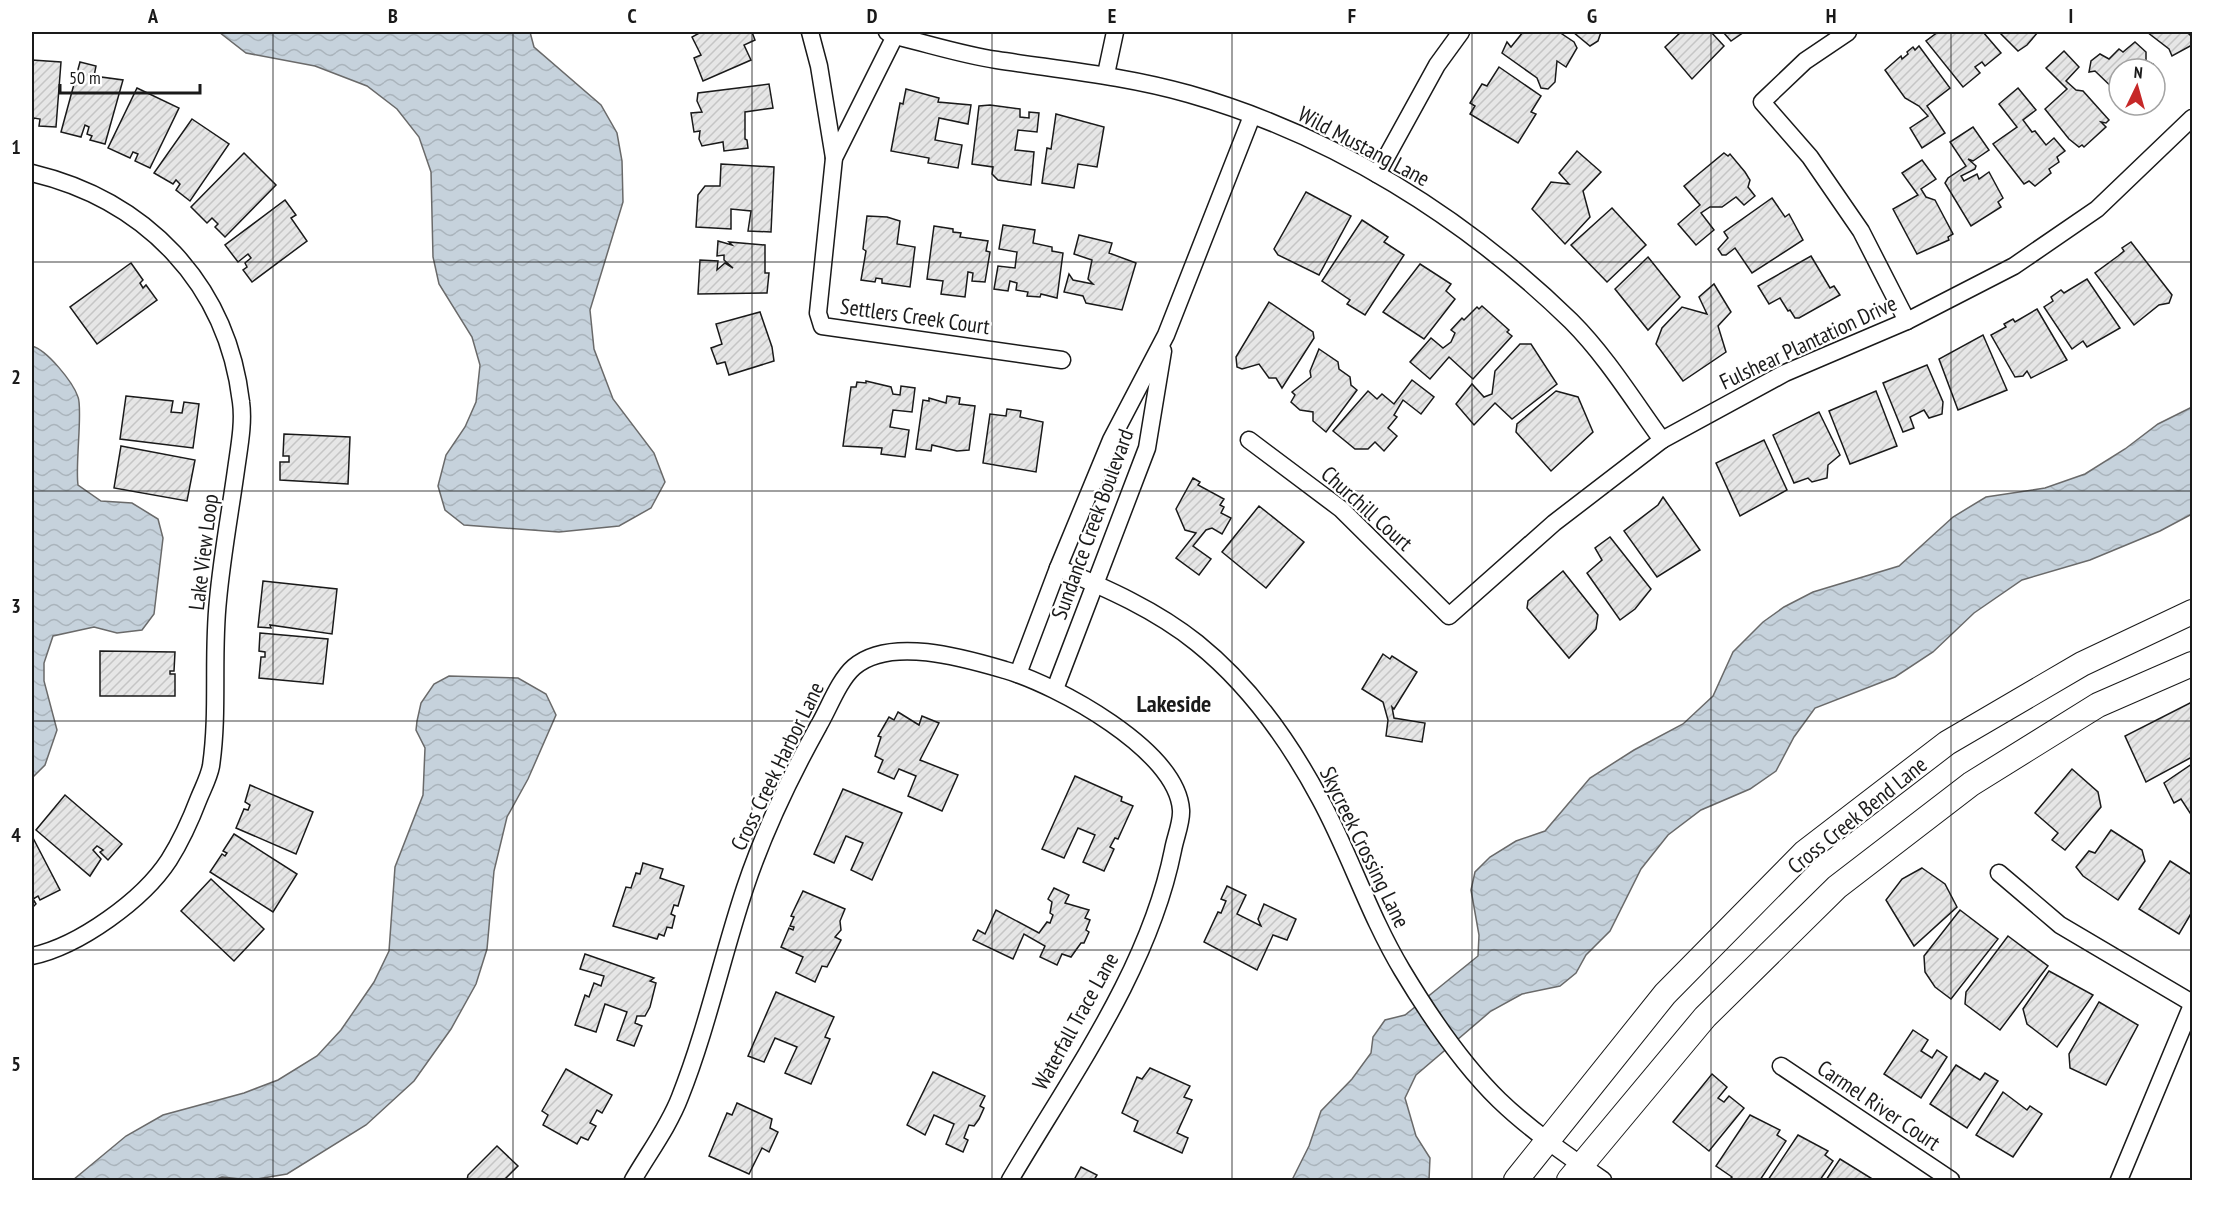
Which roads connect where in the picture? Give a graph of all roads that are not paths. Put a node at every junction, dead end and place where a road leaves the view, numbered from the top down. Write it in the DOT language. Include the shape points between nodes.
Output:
graph roads {
  1 [pos="810,32"];
  2 [pos="1114,32"];
  3 [pos="1461,32"];
  4 [pos="1848,32"];
  5 [pos="891,34"];
  6 [pos="1106,74"];
  7 [pos="1252,116"];
  8 [pos="2193,118"];
  9 [pos="834,158"];
  10 [pos="32,173"];
  11 [pos="1377,174"];
  12 [pos="1907,321"];
  13 [pos="1166,335"];
  14 [pos="1062,360"];
  15 [pos="1249,440"];
  16 [pos="1662,440"];
  17 [pos="1058,568"];
  18 [pos="1096,584"];
  19 [pos="2193,612"];
  20 [pos="1449,616"];
  21 [pos="2193,664"];
  22 [pos="1018,674"];
  23 [pos="1055,689"];
  24 [pos="1999,873"];
  25 [pos="32,956"];
  26 [pos="2193,1004"];
  27 [pos="1781,1066"];
  28 [pos="1548,1139"];
  29 [pos="1575,1173"];
  30 [pos="633,1180"];
  31 [pos="1010,1180"];
  32 [pos="1516,1180"];
  33 [pos="1603,1180"];
  34 [pos="1952,1180"];
  35 [pos="2119,1180"];
  1 -- 9 [label="street, Settlers Creek Court"];
  2 -- 6 [label="street"];
  3 -- 11 [label="street" via="1437,65"];
  4 -- 12 [label="street" via="1805,61 1762,102 1810,157 1861,231"];
  5 -- 6 [label="street, Wild Mustang Lane" via="995,60"];
  5 -- 9 [label="street, Settlers Creek Court"];
  6 -- 7 [label="street, Wild Mustang Lane" via="1190,94"];
  7 -- 11 [label="street, Wild Mustang Lane" via="1317,141"];
  7 -- 13 [label="street, Sundance Creek Boulevard"];
  8 -- 12 [label="street, Fulshear Plantation Drive" via="2097,209 2013,266"];
  9 -- 14 [label="street, Settlers Creek Court" via="818,314 822,326"];
  10 -- 25 [label="street, Lake View Loop" via="62,180 109,201 151,229 189,269 214,310 231,354 242,403 217,609 210,769 192,817 168,861 133,900 91,930 44,954"];
  11 -- 16 [label="street, Wild Mustang Lane" via="1440,213 1572,322"];
  12 -- 16 [label="street, Fulshear Plantation Drive" via="1785,373"];
  13 -- 17 [label="street, Sundance Creek Boulevard" via="1111,440"];
  13 -- 18 [label="street, Sundance Creek Boulevard" via="1147,448"];
  15 -- 20 [label="street, Churchill Court" via="1341,509"];
  16 -- 20 [label="street, Fulshear Plantation Drive" via="1554,523"];
  17 -- 18 [label="street, Skycreek Crossing Lane"];
  17 -- 22 [label="street, Sundance Creek Boulevard"];
  18 -- 23 [label="street, Sundance Creek Boulevard"];
  18 -- 28 [label="street, Skycreek Crossing Lane" via="1147,610 1197,643 1245,689 1287,745 1320,800 1373,915 1433,1018 1499,1100"];
  19 -- 28 [label="main road, Cross Creek Bend Lane" via="2082,664 1947,743 1805,852 1665,994"];
  21 -- 29 [label="main road, Cross Creek Bend Lane" via="2098,705 1971,784 1837,887 1705,1017"];
  22 -- 23 [label="street, Waterfall Trace Lane"];
  22 -- 30 [label="street, Cross Creek Harbor Lane" via="921,652 869,655 850,670 772,819 746,887 679,1101"];
  23 -- 31 [label="street, Waterfall Trace Lane" via="1095,711 1156,761 1173,782 1181,811 1166,886 1120,994"];
  24 -- 26 [label="street" via="2060,925"];
  26 -- 35 [label="street"];
  27 -- 34 [label="street, Carmel River Court"];
  28 -- 29 [label="street, Skycreek Crossing Lane"];
  28 -- 32 [label="main road, Cross Creek Bend Lane"];
  29 -- 33 [label="street, Skycreek Crossing Lane"];
}
